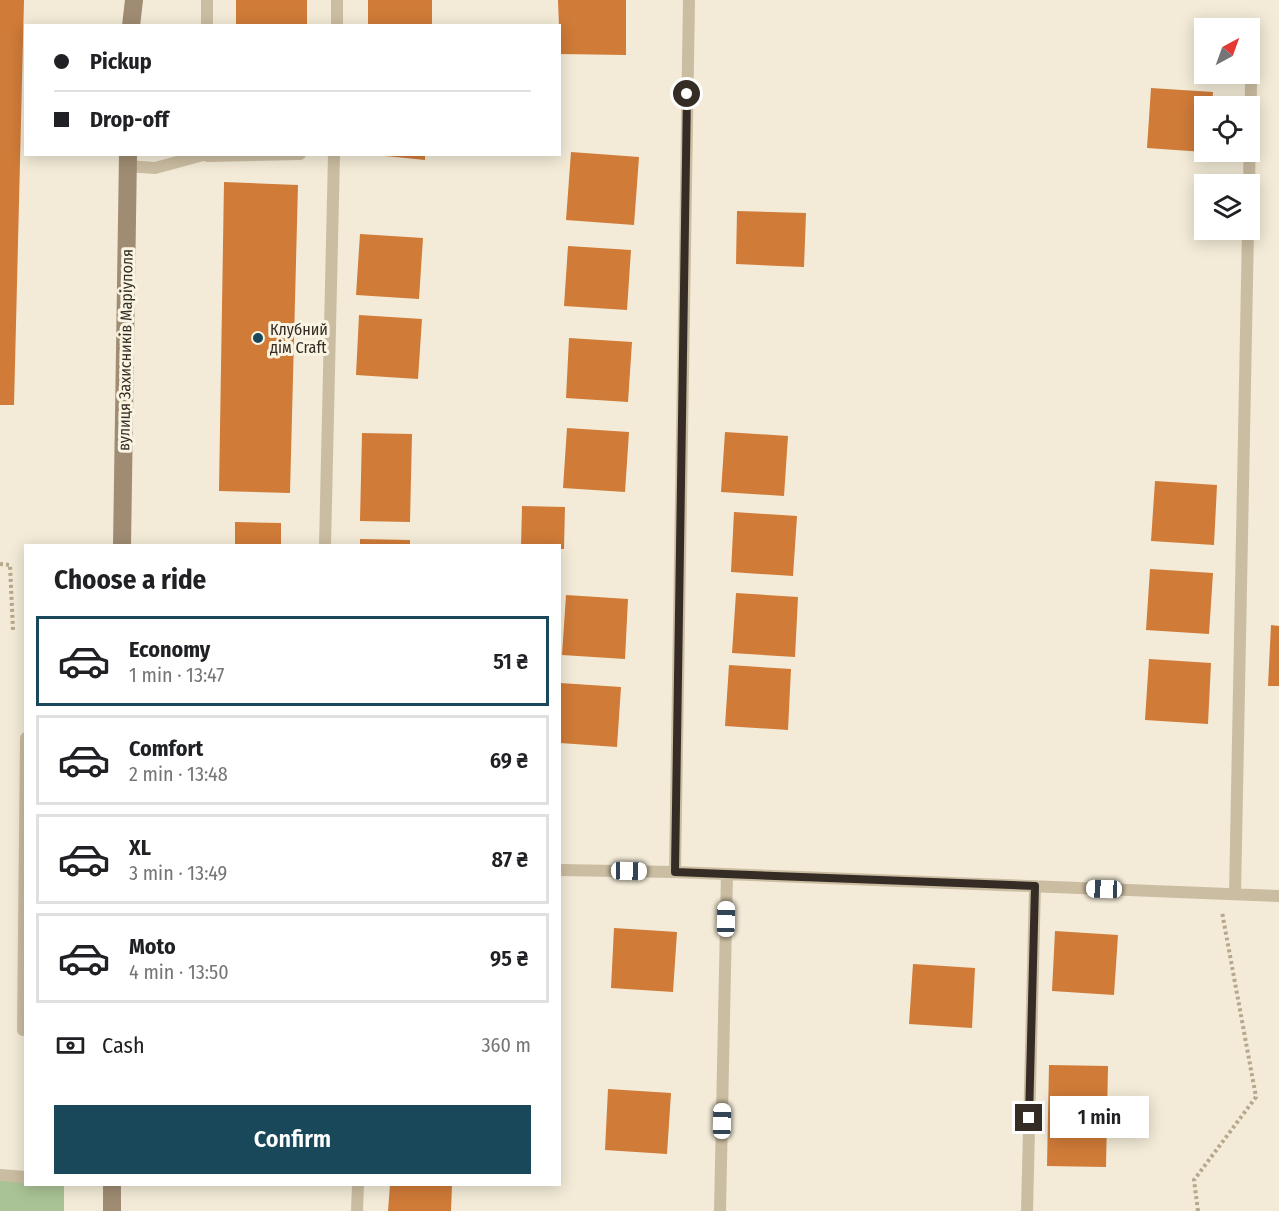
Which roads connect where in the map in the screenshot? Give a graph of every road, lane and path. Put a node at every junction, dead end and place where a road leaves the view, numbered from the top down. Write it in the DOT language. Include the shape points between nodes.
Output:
graph roads {
  1 [pos="128,0"];
  2 [pos="135,0"];
  3 [pos="207,0"];
  4 [pos="337,0"];
  5 [pos="689,0"];
  6 [pos="130,24"];
  7 [pos="130,24"];
  8 [pos="207,24"];
  9 [pos="337,24"];
  10 [pos="1251,84"];
  11 [pos="203,156"];
  12 [pos="334,156"];
  13 [pos="128,160"];
  14 [pos="1249,174"];
  15 [pos="1248,240"];
  16 [pos="122,544"];
  17 [pos="325,544"];
  18 [pos="0,564"];
  19 [pos="13,630"];
  20 [pos="561,870"];
  21 [pos="675,872"];
  22 [pos="728,874"];
  23 [pos="1035,886"];
  24 [pos="1218,894"];
  25 [pos="1235,894"];
  26 [pos="1279,896"];
  27 [pos="24,933"];
  28 [pos="23,1030"];
  29 [pos="0,1175"];
  30 [pos="24,1177"];
  31 [pos="112,1186"];
  32 [pos="358,1186"];
  33 [pos="112,1211"];
  34 [pos="357,1211"];
  35 [pos="720,1211"];
  36 [pos="1028,1211"];
  37 [pos="1198,1211"];
  1 -- 6 [label="main road"];
  2 -- 7 [label="main road"];
  3 -- 8 [label="lane"];
  4 -- 9 [label="lane"];
  5 -- 21 [label="lane"];
  10 -- 14 [label="lane"];
  11 -- 13 [label="lane" via="155,168"];
  12 -- 17 [label="lane"];
  13 -- 16 [label="main road, вулиця Захисників Маріуполя"];
  15 -- 25 [label="lane"];
  18 -- 19 [label="path" via="10,565"];
  20 -- 21 [label="lane"];
  21 -- 22 [label="lane"];
  22 -- 23 [label="lane"];
  22 -- 35 [label="lane"];
  23 -- 24 [label="lane"];
  23 -- 36 [label="lane"];
  24 -- 25 [label="lane"];
  24 -- 37 [label="path" via="1256,1097 1194,1180"];
  25 -- 26 [label="lane"];
  27 -- 28 [label="lane"];
  29 -- 30 [label="lane"];
  31 -- 33 [label="main road"];
  32 -- 34 [label="lane"];
}
